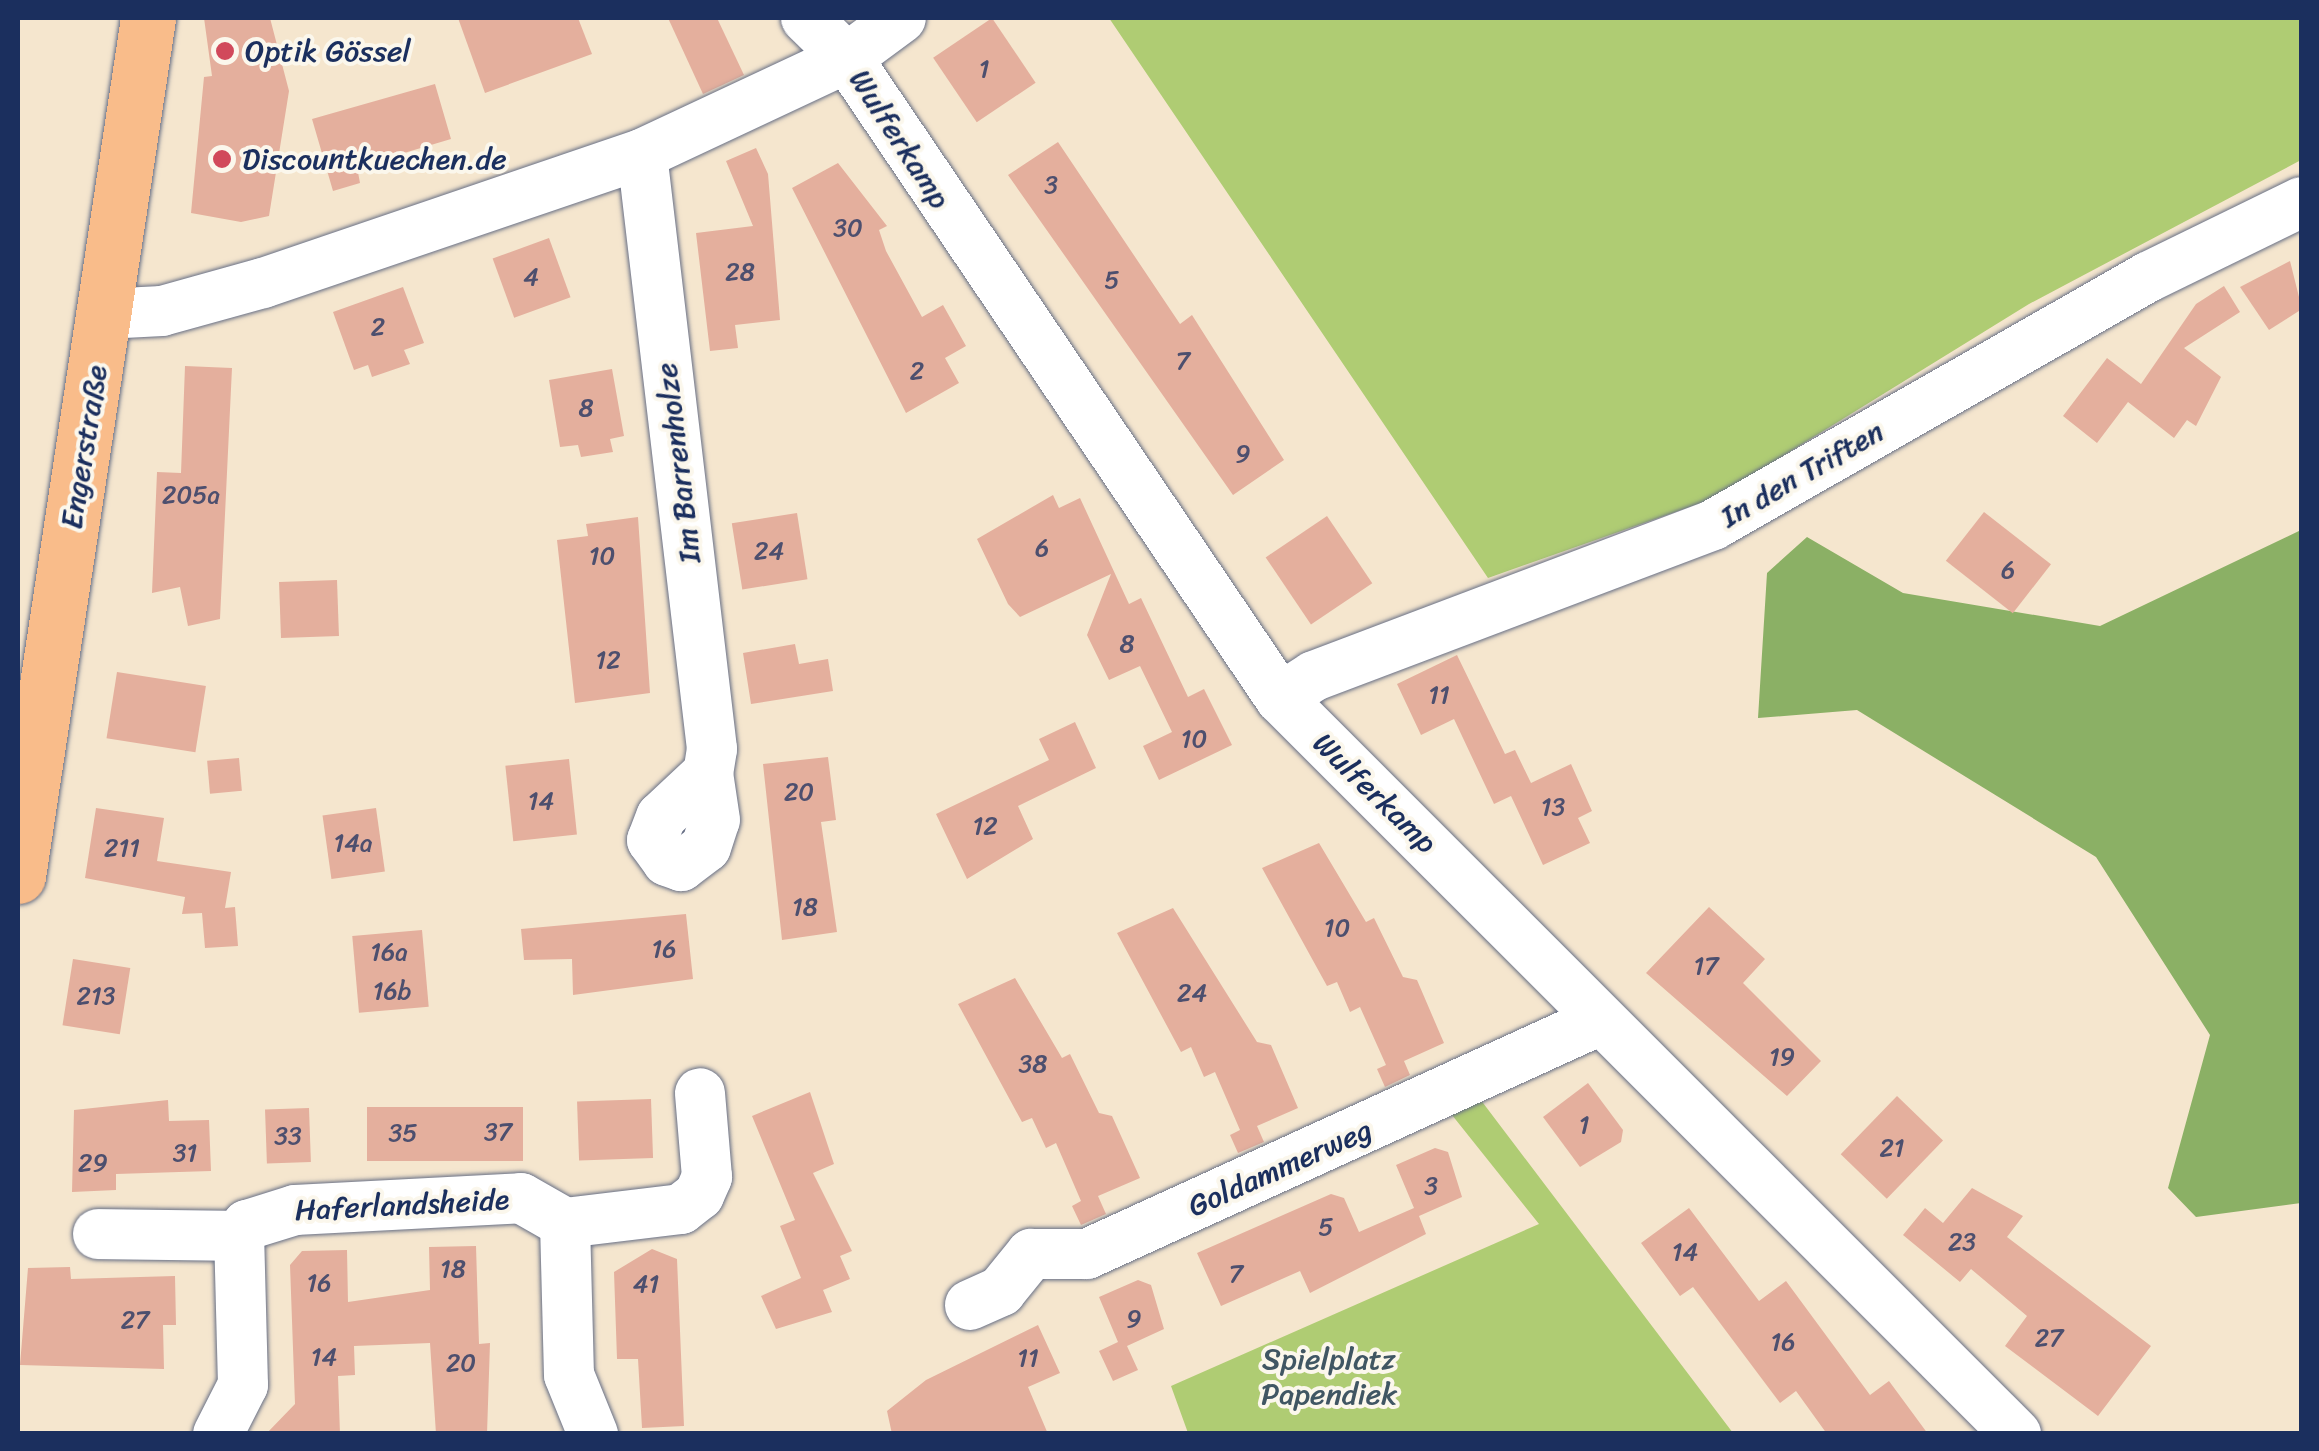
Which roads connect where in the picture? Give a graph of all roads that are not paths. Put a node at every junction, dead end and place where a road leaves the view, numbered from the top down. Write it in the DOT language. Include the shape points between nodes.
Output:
graph roads {
  1 [pos="148,18"];
  2 [pos="806,18"];
  3 [pos="901,18"];
  4 [pos="847,58"];
  5 [pos="642,154"];
  6 [pos="2302,202"];
  7 [pos="104,314"];
  8 [pos="1280,698"];
  9 [pos="708,773"];
  10 [pos="24,782"];
  11 [pos="18,876"];
  12 [pos="1596,1022"];
  13 [pos="700,1093"];
  14 [pos="565,1223"];
  15 [pos="98,1234"];
  16 [pos="240,1236"];
  17 [pos="970,1306"];
  18 [pos="218,1434"];
  19 [pos="594,1434"];
  20 [pos="2016,1434"];
  1 -- 7 [label="main road, Engerstraße"];
  2 -- 4 [label="street, Wulferkamp"];
  3 -- 4 [label="street"];
  4 -- 5 [label="street"];
  4 -- 8 [label="street, Wulferkamp"];
  5 -- 7 [label="street" via="263,284 162,311"];
  5 -- 9 [label="street, Im Barrenholze"];
  6 -- 8 [label="street, In den Triften" via="2148,277 1713,525 1314,676"];
  7 -- 10 [label="main road, Engerstraße"];
  8 -- 12 [label="street, Wulferkamp"];
  10 -- 11 [label="main road, Engerstraße"];
  12 -- 17 [label="street, Goldammerweg" via="1087,1254 1031,1254 1001,1291"];
  12 -- 20 [label="street, Wulferkamp"];
  13 -- 14 [label="street" via="707,1177 699,1195 681,1209"];
  14 -- 16 [label="street, Haferlandsheide" via="521,1198 265,1214"];
  14 -- 19 [label="street" via="569,1375"];
  15 -- 16 [label="street, Haferlandsheide"];
  16 -- 18 [label="street" via="243,1385"];
}
